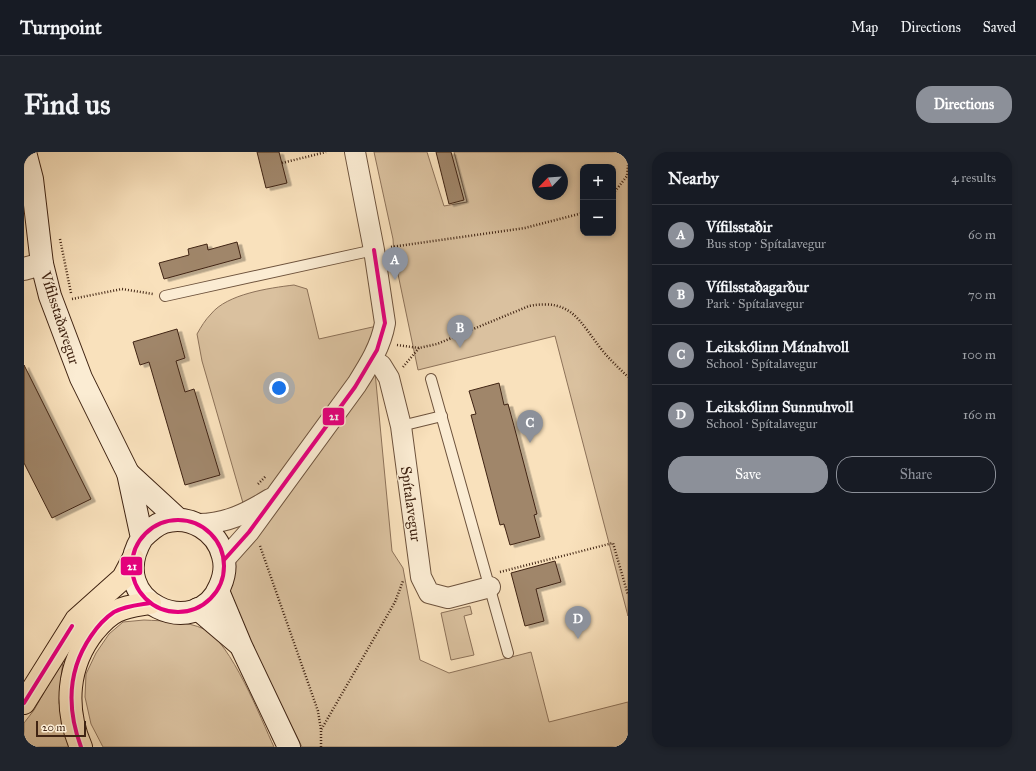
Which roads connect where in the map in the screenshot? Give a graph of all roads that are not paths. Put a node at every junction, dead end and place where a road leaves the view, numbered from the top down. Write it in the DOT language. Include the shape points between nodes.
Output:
graph roads {
  1 [pos="25,152"];
  2 [pos="355,152"];
  3 [pos="374,250"];
  4 [pos="33,267"];
  5 [pos="165,296"];
  6 [pos="372,360"];
  7 [pos="432,379"];
  8 [pos="442,416"];
  9 [pos="401,426"];
  10 [pos="128,473"];
  11 [pos="273,497"];
  12 [pos="188,522"];
  13 [pos="142,538"];
  14 [pos="133,559"];
  15 [pos="224,560"];
  16 [pos="488,581"];
  17 [pos="218,591"];
  18 [pos="150,603"];
  19 [pos="198,609"];
  20 [pos="241,646"];
  21 [pos="508,653"];
  22 [pos="24,703"];
  23 [pos="81,747"];
  24 [pos="289,747"];
  1 -- 4 [label="main road, Vífilsstaðavegur" via="32,179"];
  2 -- 3 [label="street"];
  3 -- 5 [label="lane"];
  3 -- 6 [label="street" via="385,323"];
  4 -- 10 [label="main road, Vífilsstaðavegur" via="50,296 81,378"];
  6 -- 9 [label="street, Spítalavegur" via="381,365 390,382"];
  6 -- 11 [label="street"];
  7 -- 8 [label="lane"];
  8 -- 9 [label="lane"];
  8 -- 16 [label="lane"];
  9 -- 16 [label="street, Spítalavegur" via="421,577 429,593 448,598"];
  10 -- 12 [label="main road, Vífilsstaðavegur"];
  10 -- 13 [label="main road, Vífilsstaðavegur"];
  11 -- 12 [label="street" via="238,517 220,523"];
  11 -- 15 [label="street" via="249,532"];
  12 -- 13 [label="main road, Vífilsstaðavegur" via="165,522 152,528"];
  12 -- 15 [label="main road, Vífilsstaðavegur" via="208,530 222,549"];
  13 -- 14 [label="main road, Vífilsstaðavegur"];
  14 -- 18 [label="main road, Vífilsstaðavegur" via="135,583"];
  14 -- 22 [label="highway" via="123,578 76,620"];
  15 -- 17 [label="main road, Vífilsstaðavegur" via="224,576"];
  16 -- 21 [label="lane"];
  17 -- 19 [label="main road, Vífilsstaðavegur"];
  17 -- 20 [label="main road"];
  18 -- 19 [label="main road, Vífilsstaðavegur" via="173,613"];
  18 -- 23 [label="highway" via="116,611 100,624 86,641 76,662 69,702"];
  19 -- 20 [label="main road"];
  20 -- 24 [label="main road"];
}
